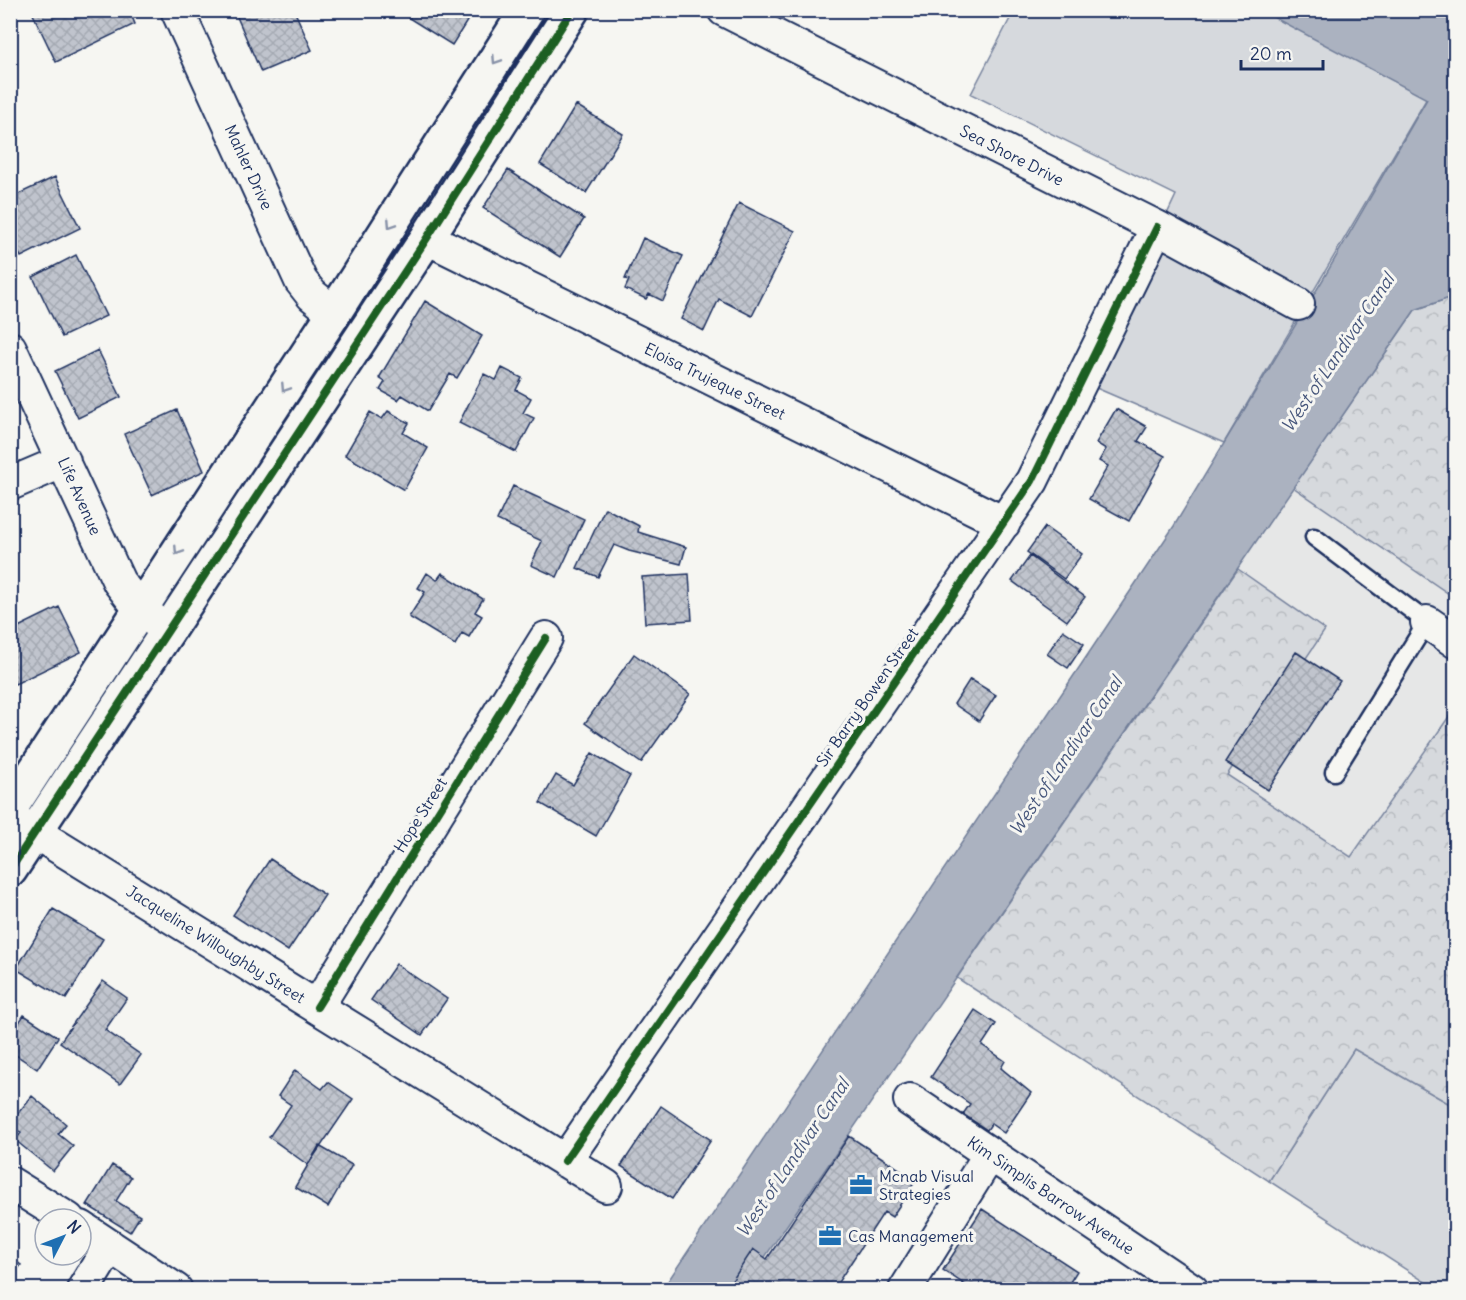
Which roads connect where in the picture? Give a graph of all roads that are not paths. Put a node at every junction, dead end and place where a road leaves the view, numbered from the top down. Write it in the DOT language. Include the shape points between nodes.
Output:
graph roads {
  1 [pos="177,10"];
  2 [pos="527,10"];
  3 [pos="572,10"];
  4 [pos="724,10"];
  5 [pos="1157,227"];
  6 [pos="428,238"];
  7 [pos="1298,304"];
  8 [pos="334,313"];
  9 [pos="10,348"];
  10 [pos="64,461"];
  11 [pos="10,484"];
  12 [pos="1004,523"];
  13 [pos="1314,537"];
  14 [pos="140,609"];
  15 [pos="1426,622"];
  16 [pos="168,631"];
  17 [pos="546,638"];
  18 [pos="1455,642"];
  19 [pos="1334,772"];
  20 [pos="10,809"];
  21 [pos="23,824"];
  22 [pos="10,870"];
  23 [pos="318,1007"];
  24 [pos="910,1100"];
  25 [pos="990,1154"];
  26 [pos="565,1161"];
  27 [pos="10,1182"];
  28 [pos="606,1186"];
  29 [pos="49,1207"];
  30 [pos="93,1235"];
  31 [pos="110,1246"];
  32 [pos="83,1290"];
  33 [pos="176,1290"];
  34 [pos="905,1290"];
  35 [pos="1192,1290"];
  1 -- 8 [label="street, Mahler Drive" via="301,281"];
  2 -- 8 [label="street, one-way"];
  3 -- 6 [label="street"];
  4 -- 5 [label="street, Sea Shore Drive"];
  5 -- 7 [label="street, Sea Shore Drive"];
  5 -- 12 [label="street, Sir Barry Bowen Street" via="1032,481"];
  6 -- 12 [label="street, Eloisa Trujeque Street"];
  6 -- 16 [label="street"];
  8 -- 14 [label="street, one-way"];
  9 -- 10 [label="street, Life Avenue"];
  10 -- 11 [label="street"];
  10 -- 14 [label="street, Life Avenue" via="119,582"];
  12 -- 26 [label="street, Sir Barry Bowen Street"];
  13 -- 15 [label="lane"];
  14 -- 16 [label="street, Life Avenue"];
  14 -- 20 [label="street"];
  15 -- 18 [label="street"];
  15 -- 19 [label="lane"];
  16 -- 21 [label="street"];
  17 -- 23 [label="street, Hope Street"];
  21 -- 22 [label="street"];
  21 -- 23 [label="street, Jacqueline Willoughby Street"];
  23 -- 26 [label="street, Jacqueline Willoughby Street"];
  24 -- 25 [label="street, Kim Simplis Barrow Avenue"];
  25 -- 34 [label="street"];
  25 -- 35 [label="street, Kim Simplis Barrow Avenue"];
  26 -- 28 [label="street, Jacqueline Willoughby Street"];
  27 -- 29 [label="street"];
  30 -- 31 [label="street"];
  31 -- 32 [label="street"];
  31 -- 33 [label="street"];
}
